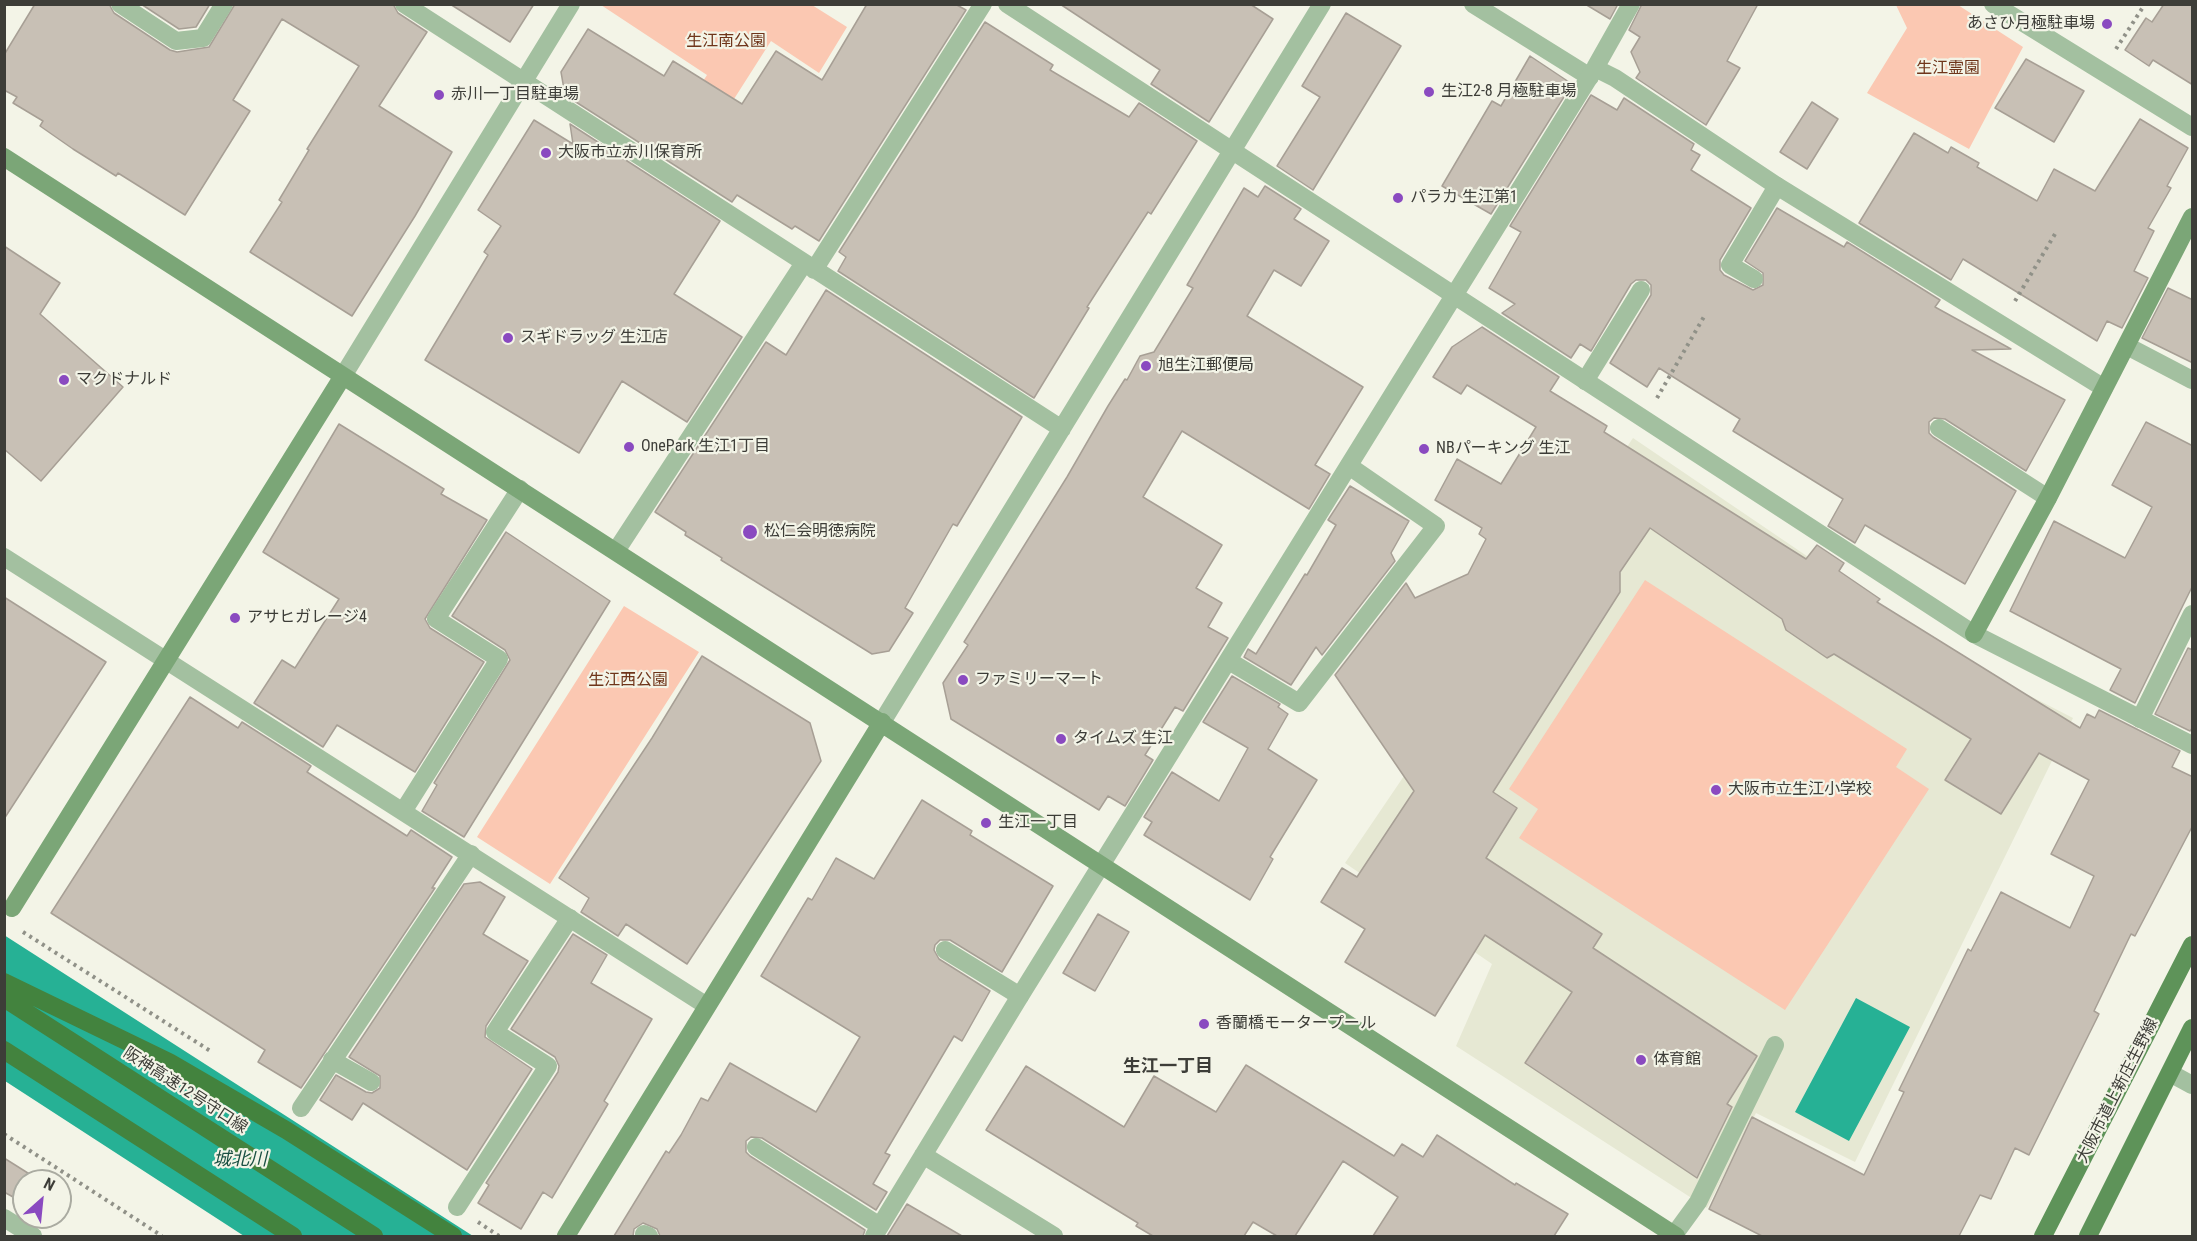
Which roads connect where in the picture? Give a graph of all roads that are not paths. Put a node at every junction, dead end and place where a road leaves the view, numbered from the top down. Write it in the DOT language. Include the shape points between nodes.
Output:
graph roads {
  1 [pos="120,4"];
  2 [pos="224,4"];
  3 [pos="404,4"];
  4 [pos="571,4"];
  5 [pos="983,4"];
  6 [pos="1007,4"];
  7 [pos="1322,4"];
  8 [pos="1473,4"];
  9 [pos="1630,4"];
  10 [pos="1993,4"];
  11 [pos="1592,72"];
  12 [pos="523,82"];
  13 [pos="2193,127"];
  14 [pos="1231,151"];
  15 [pos="4,158"];
  16 [pos="1777,186"];
  17 [pos="2193,217"];
  18 [pos="809,267"];
  19 [pos="1754,279"];
  20 [pos="1641,290"];
  21 [pos="1453,298"];
  22 [pos="2127,346"];
  23 [pos="343,376"];
  24 [pos="2193,380"];
  25 [pos="1585,381"];
  26 [pos="2104,388"];
  27 [pos="1939,428"];
  28 [pos="1062,429"];
  29 [pos="1349,466"];
  30 [pos="520,489"];
  31 [pos="2048,498"];
  32 [pos="616,551"];
  33 [pos="4,557"];
  34 [pos="2193,614"];
  35 [pos="1974,634"];
  36 [pos="166,658"];
  37 [pos="1228,661"];
  38 [pos="2140,719"];
  39 [pos="882,722"];
  40 [pos="2193,746"];
  41 [pos="404,810"];
  42 [pos="471,854"];
  43 [pos="1103,864"];
  44 [pos="12,908"];
  45 [pos="570,918"];
  46 [pos="2193,945"];
  47 [pos="945,950"];
  48 [pos="4,982"];
  49 [pos="1020,996"];
  50 [pos="4,998"];
  51 [pos="707,1006"];
  52 [pos="2193,1028"];
  53 [pos="1775,1045"];
  54 [pos="4,1050"];
  55 [pos="332,1060"];
  56 [pos="2170,1073"];
  57 [pos="371,1082"];
  58 [pos="2193,1085"];
  59 [pos="301,1108"];
  60 [pos="756,1147"];
  61 [pos="923,1155"];
  62 [pos="457,1207"];
  63 [pos="4,1218"];
  64 [pos="877,1231"];
  65 [pos="33,1236"];
  66 [pos="293,1236"];
  67 [pos="374,1236"];
  68 [pos="453,1236"];
  69 [pos="566,1236"];
  70 [pos="1054,1236"];
  71 [pos="1674,1236"];
  72 [pos="2043,1236"];
  73 [pos="2088,1236"];
  1 -- 2 [label="street" via="176,41 203,38"];
  3 -- 12 [label="street"];
  4 -- 12 [label="street"];
  5 -- 18 [label="street"];
  6 -- 14 [label="street"];
  7 -- 14 [label="street"];
  8 -- 11 [label="street"];
  9 -- 11 [label="street"];
  10 -- 13 [label="street"];
  11 -- 16 [label="street" via="1615,78"];
  11 -- 21 [label="street"];
  12 -- 18 [label="street"];
  12 -- 23 [label="street"];
  14 -- 21 [label="street"];
  14 -- 28 [label="street"];
  15 -- 23 [label="street"];
  16 -- 19 [label="street" via="1730,265"];
  16 -- 26 [label="street"];
  17 -- 22 [label="street"];
  18 -- 28 [label="street"];
  18 -- 32 [label="street"];
  20 -- 25 [label="street"];
  21 -- 25 [label="street"];
  21 -- 29 [label="street"];
  22 -- 24 [label="street"];
  22 -- 26 [label="street"];
  23 -- 30 [label="street"];
  23 -- 36 [label="street"];
  25 -- 35 [label="street"];
  26 -- 31 [label="street"];
  27 -- 31 [label="street"];
  28 -- 39 [label="street"];
  29 -- 37 [label="street"];
  29 -- 37 [label="street" via="1437,526 1299,703"];
  30 -- 32 [label="street"];
  30 -- 41 [label="street" via="436,619 499,659"];
  31 -- 35 [label="street"];
  32 -- 39 [label="street"];
  33 -- 36 [label="street"];
  34 -- 38 [label="street"];
  35 -- 38 [label="street"];
  36 -- 41 [label="street"];
  36 -- 44 [label="street"];
  37 -- 43 [label="street"];
  38 -- 40 [label="street"];
  39 -- 43 [label="street"];
  39 -- 51 [label="street"];
  41 -- 42 [label="street"];
  42 -- 45 [label="street"];
  42 -- 55 [label="street"];
  43 -- 49 [label="street"];
  43 -- 71 [label="street"];
  45 -- 51 [label="street"];
  45 -- 62 [label="street" via="495,1032 548,1066"];
  46 -- 72 [label="main road, 大阪市道上新庄生野線"];
  47 -- 49 [label="street"];
  48 -- 68 [label="highway" via="169,1062 286,1130"];
  49 -- 61 [label="street"];
  50 -- 67 [label="highway, 阪神高速12号守口線"];
  51 -- 69 [label="street"];
  52 -- 56 [label="main road"];
  53 -- 71 [label="street" via="1698,1202"];
  54 -- 66 [label="highway"];
  55 -- 57 [label="street"];
  55 -- 59 [label="street"];
  56 -- 58 [label="street"];
  56 -- 73 [label="main road"];
  60 -- 64 [label="street"];
  61 -- 64 [label="street"];
  61 -- 70 [label="street"];
  63 -- 65 [label="street"];
}
